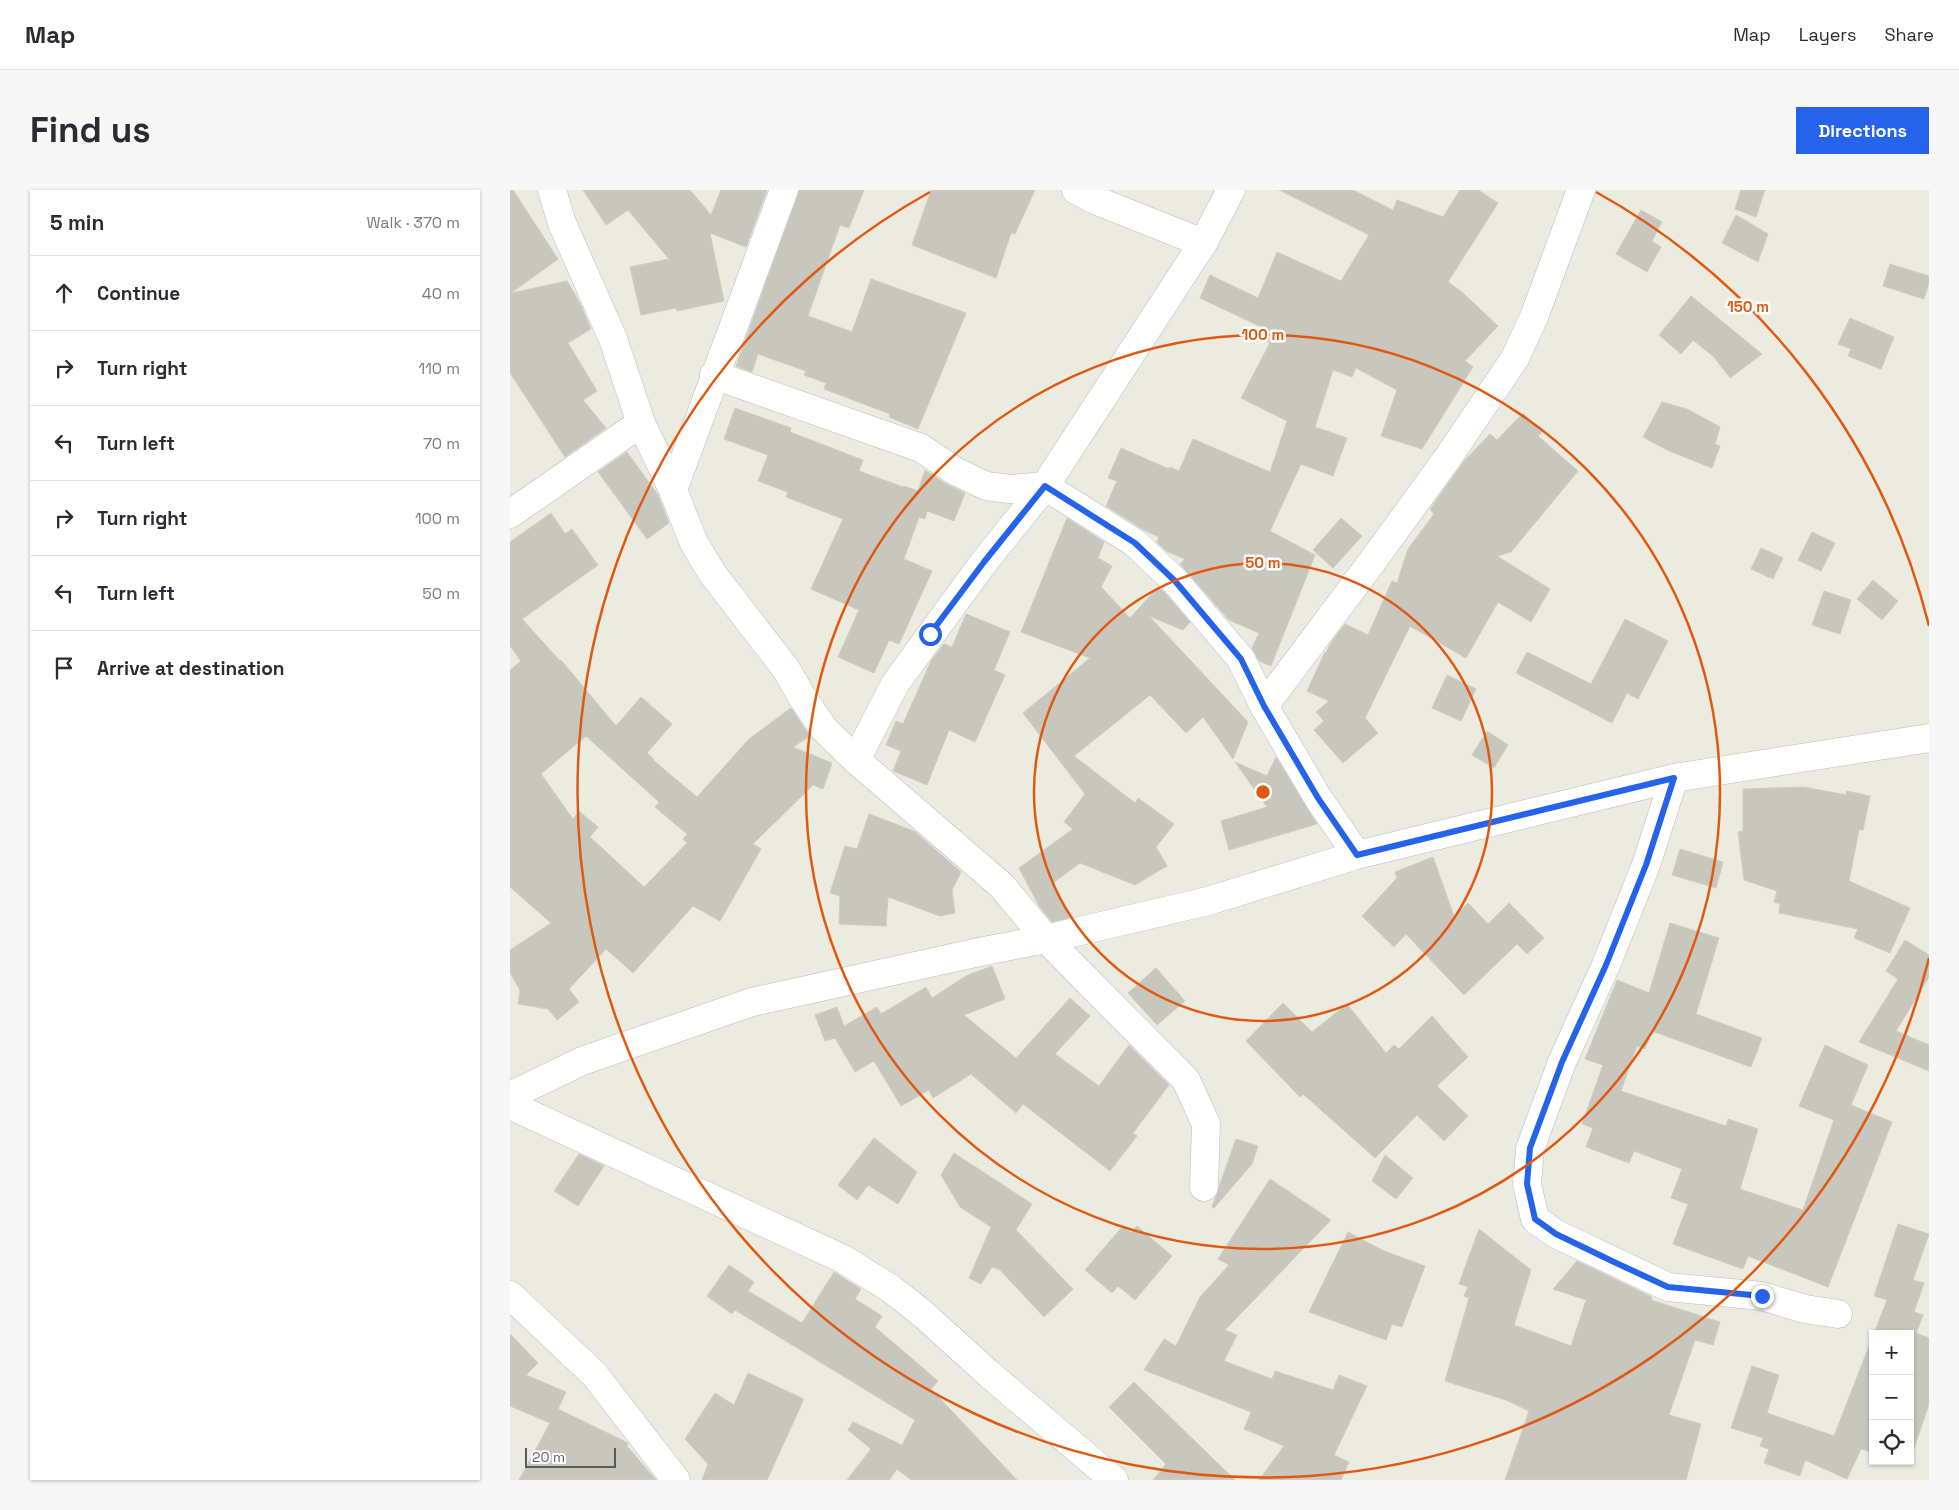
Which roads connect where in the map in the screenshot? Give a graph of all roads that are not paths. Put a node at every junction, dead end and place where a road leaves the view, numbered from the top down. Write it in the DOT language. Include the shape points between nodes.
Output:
graph roads {
  1 [pos="552,190"];
  2 [pos="784,190"];
  3 [pos="1076,190"];
  4 [pos="1231,190"];
  5 [pos="1582,190"];
  6 [pos="1203,243"];
  7 [pos="714,375"];
  8 [pos="640,423"];
  9 [pos="1045,486"];
  10 [pos="673,490"];
  11 [pos="510,514"];
  12 [pos="1264,706"];
  13 [pos="1929,738"];
  14 [pos="856,760"];
  15 [pos="1674,778"];
  16 [pos="1357,855"];
  17 [pos="1046,939"];
  18 [pos="510,1096"];
  19 [pos="510,1105"];
  20 [pos="1204,1186"];
  21 [pos="510,1295"];
  22 [pos="1838,1314"];
  23 [pos="676,1480"];
  24 [pos="1114,1480"];
  1 -- 8 [label="street" via="562,223 613,339"];
  2 -- 7 [label="street"];
  3 -- 6 [label="street"];
  4 -- 6 [label="street"];
  5 -- 12 [label="street" via="1515,358 1443,464"];
  6 -- 9 [label="street"];
  7 -- 9 [label="street" via="921,448 955,471 986,486 1010,489"];
  7 -- 10 [label="street"];
  8 -- 10 [label="street"];
  8 -- 11 [label="street"];
  9 -- 12 [label="street" via="1135,543 1175,581 1241,659"];
  9 -- 14 [label="street" via="984,562 895,684"];
  10 -- 14 [label="street" via="694,543 712,573 786,669 824,729"];
  12 -- 16 [label="street" via="1318,798"];
  13 -- 15 [label="street"];
  14 -- 17 [label="street" via="1002,886"];
  15 -- 16 [label="street"];
  15 -- 22 [label="street" via="1646,865 1562,1062 1530,1148 1527,1184 1535,1219 1556,1234 1668,1287 1762,1296 1805,1309"];
  16 -- 17 [label="street" via="1208,900"];
  17 -- 18 [label="street" via="752,1002 582,1061"];
  17 -- 20 [label="street" via="1186,1080 1206,1124"];
  19 -- 24 [label="street" via="843,1259 882,1283 923,1314"];
  21 -- 23 [label="street" via="594,1374"];
}
